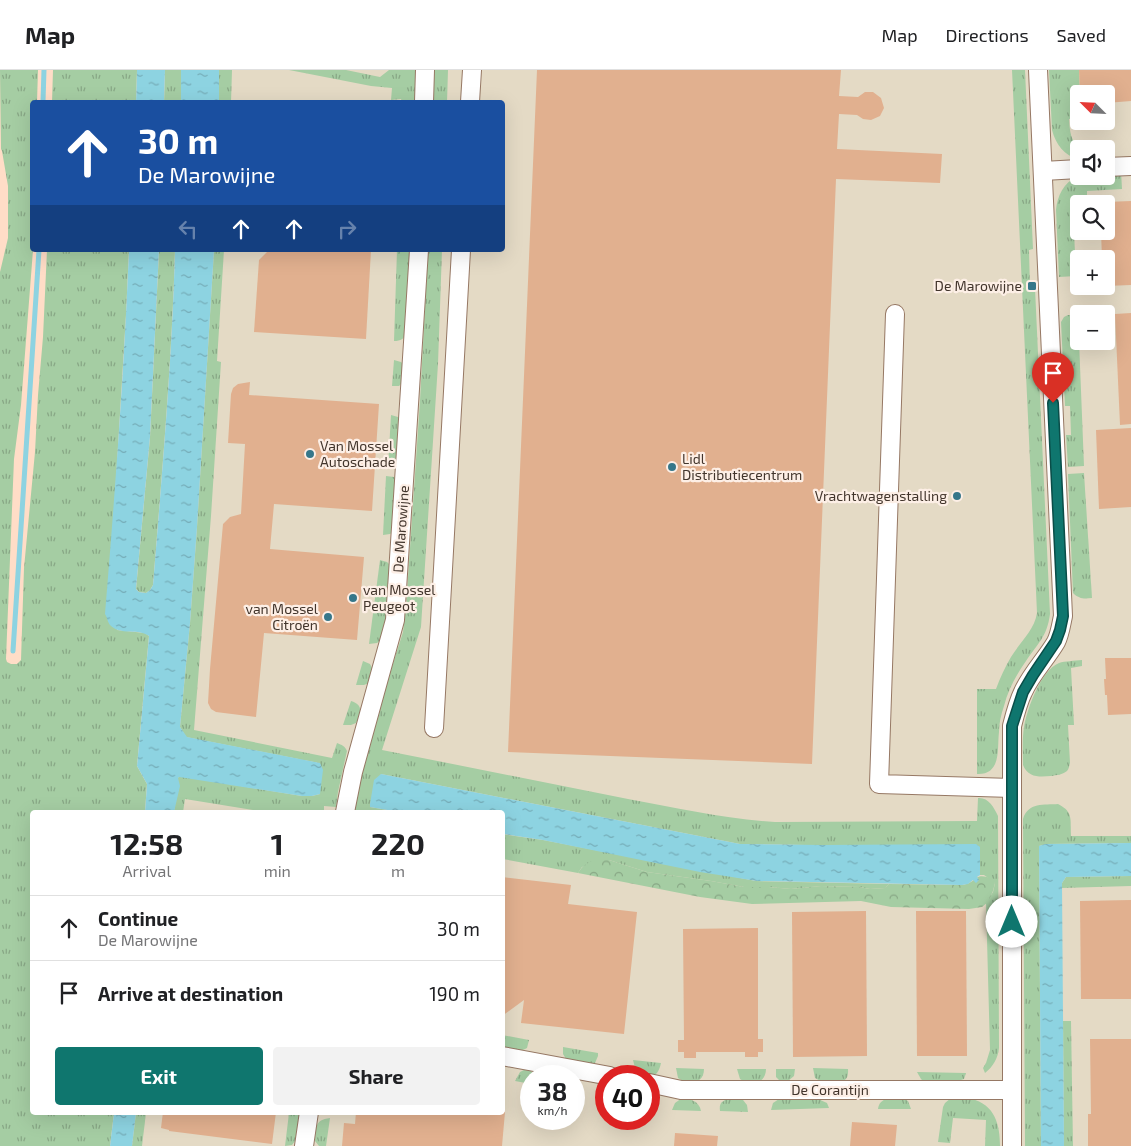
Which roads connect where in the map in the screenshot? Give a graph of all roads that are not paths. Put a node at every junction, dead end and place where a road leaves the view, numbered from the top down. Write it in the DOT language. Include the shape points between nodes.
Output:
graph roads {
  1 [pos="425,70"];
  2 [pos="472,70"];
  3 [pos="1038,70"];
  4 [pos="424,100"];
  5 [pos="470,100"];
  6 [pos="1131,166"];
  7 [pos="1115,167"];
  8 [pos="1070,170"];
  9 [pos="1043,171"];
  10 [pos="419,252"];
  11 [pos="462,252"];
  12 [pos="895,314"];
  13 [pos="434,728"];
  14 [pos="1012,788"];
  15 [pos="346,810"];
  16 [pos="505,1057"];
  17 [pos="595,1073"];
  18 [pos="660,1086"];
  19 [pos="1012,1090"];
  20 [pos="309,1115"];
  21 [pos="304,1146"];
  22 [pos="1012,1146"];
  1 -- 4 [label="street"];
  2 -- 5 [label="street"];
  3 -- 9 [label="street"];
  6 -- 7 [label="street"];
  8 -- 9 [label="street"];
  9 -- 14 [label="street" via="1063,616 1056,641 1023,692 1016,710 1012,726"];
  10 -- 15 [label="street, De Marowijne" via="395,620 353,772"];
  11 -- 13 [label="street"];
  12 -- 14 [label="street" via="879,784"];
  14 -- 19 [label="street"];
  16 -- 17 [label="street"];
  18 -- 19 [label="street, De Corantijn" via="681,1090"];
  19 -- 22 [label="street"];
  20 -- 21 [label="street"];
}
